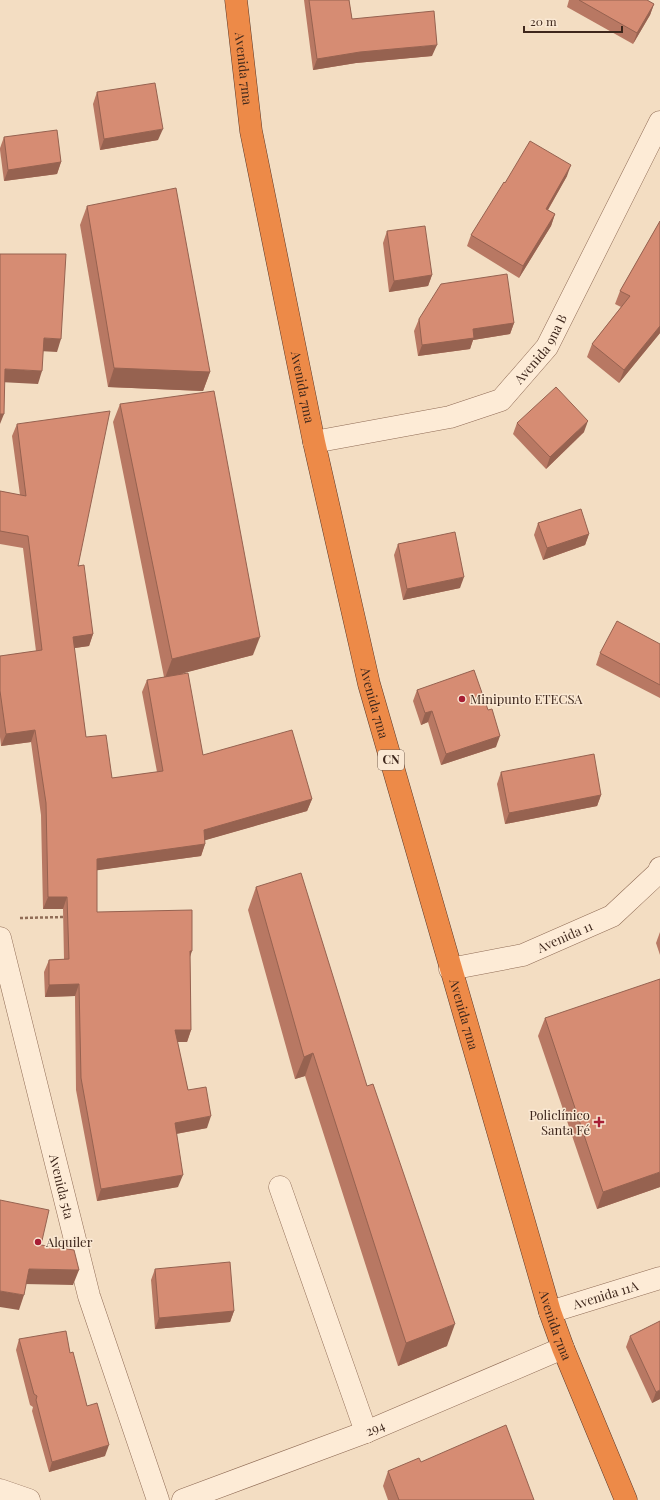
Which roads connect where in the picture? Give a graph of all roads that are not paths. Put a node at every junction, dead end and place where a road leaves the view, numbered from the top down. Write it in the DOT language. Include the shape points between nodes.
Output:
graph roads {
  1 [pos="236,0"];
  2 [pos="660,122"];
  3 [pos="314,442"];
  4 [pos="660,868"];
  5 [pos="1,947"];
  6 [pos="450,969"];
  7 [pos="280,1187"];
  8 [pos="660,1278"];
  9 [pos="550,1312"];
  10 [pos="563,1348"];
  11 [pos="366,1432"];
  12 [pos="0,1490"];
  13 [pos="29,1500"];
  14 [pos="158,1500"];
  15 [pos="183,1500"];
  16 [pos="626,1500"];
  1 -- 3 [label="highway, Avenida 7ma / CN" via="251,131"];
  2 -- 3 [label="street, Avenida 9na B" via="548,347 501,400 450,417"];
  3 -- 6 [label="highway, Avenida 7ma / CN" via="369,684"];
  4 -- 6 [label="street, Avenida 11" via="658,873 612,916 523,955"];
  5 -- 14 [label="street, Avenida 5ta" via="89,1296"];
  6 -- 9 [label="highway, Avenida 7ma / CN"];
  7 -- 11 [label="street"];
  8 -- 9 [label="street, Avenida 11A"];
  9 -- 10 [label="highway, Avenida 7ma / CN"];
  10 -- 11 [label="street, 294"];
  10 -- 16 [label="highway, Avenida 7ma / CN"];
  11 -- 15 [label="street, 294"];
  12 -- 13 [label="street"];
}
